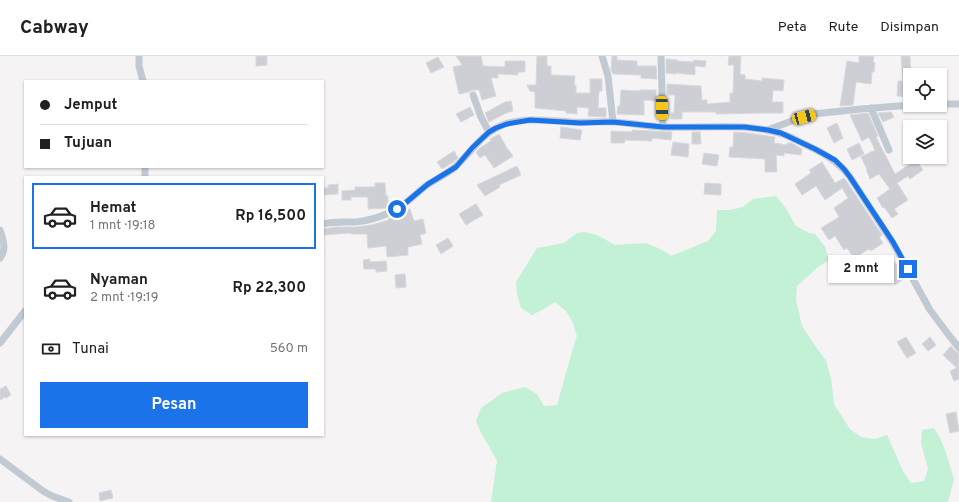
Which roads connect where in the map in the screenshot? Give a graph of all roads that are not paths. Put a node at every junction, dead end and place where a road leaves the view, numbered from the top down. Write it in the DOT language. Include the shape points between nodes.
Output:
graph roads {
  1 [pos="139,56"];
  2 [pos="602,56"];
  3 [pos="661,56"];
  4 [pos="143,80"];
  5 [pos="473,95"];
  6 [pos="947,104"];
  7 [pos="959,104"];
  8 [pos="903,106"];
  9 [pos="871,108"];
  10 [pos="613,122"];
  11 [pos="663,127"];
  12 [pos="768,130"];
  13 [pos="489,132"];
  14 [pos="889,150"];
  15 [pos="324,224"];
  16 [pos="0,230"];
  17 [pos="0,258"];
  18 [pos="24,312"];
  19 [pos="0,343"];
  20 [pos="959,348"];
  21 [pos="0,459"];
  22 [pos="69,502"];
  1 -- 4 [label="street"];
  2 -- 10 [label="street" via="608,76"];
  3 -- 11 [label="street"];
  5 -- 13 [label="street"];
  6 -- 7 [label="street"];
  8 -- 9 [label="street"];
  9 -- 12 [label="street" via="813,114"];
  9 -- 14 [label="street"];
  10 -- 11 [label="street"];
  10 -- 13 [label="street" via="530,120 507,124"];
  11 -- 12 [label="street" via="745,127"];
  12 -- 20 [label="street" via="781,133 815,149 835,160 844,169 893,242 930,310"];
  13 -- 15 [label="street" via="456,167 391,212 372,220"];
  16 -- 17 [label="street" via="4,250"];
  18 -- 19 [label="street"];
  21 -- 22 [label="street" via="43,491"];
}
